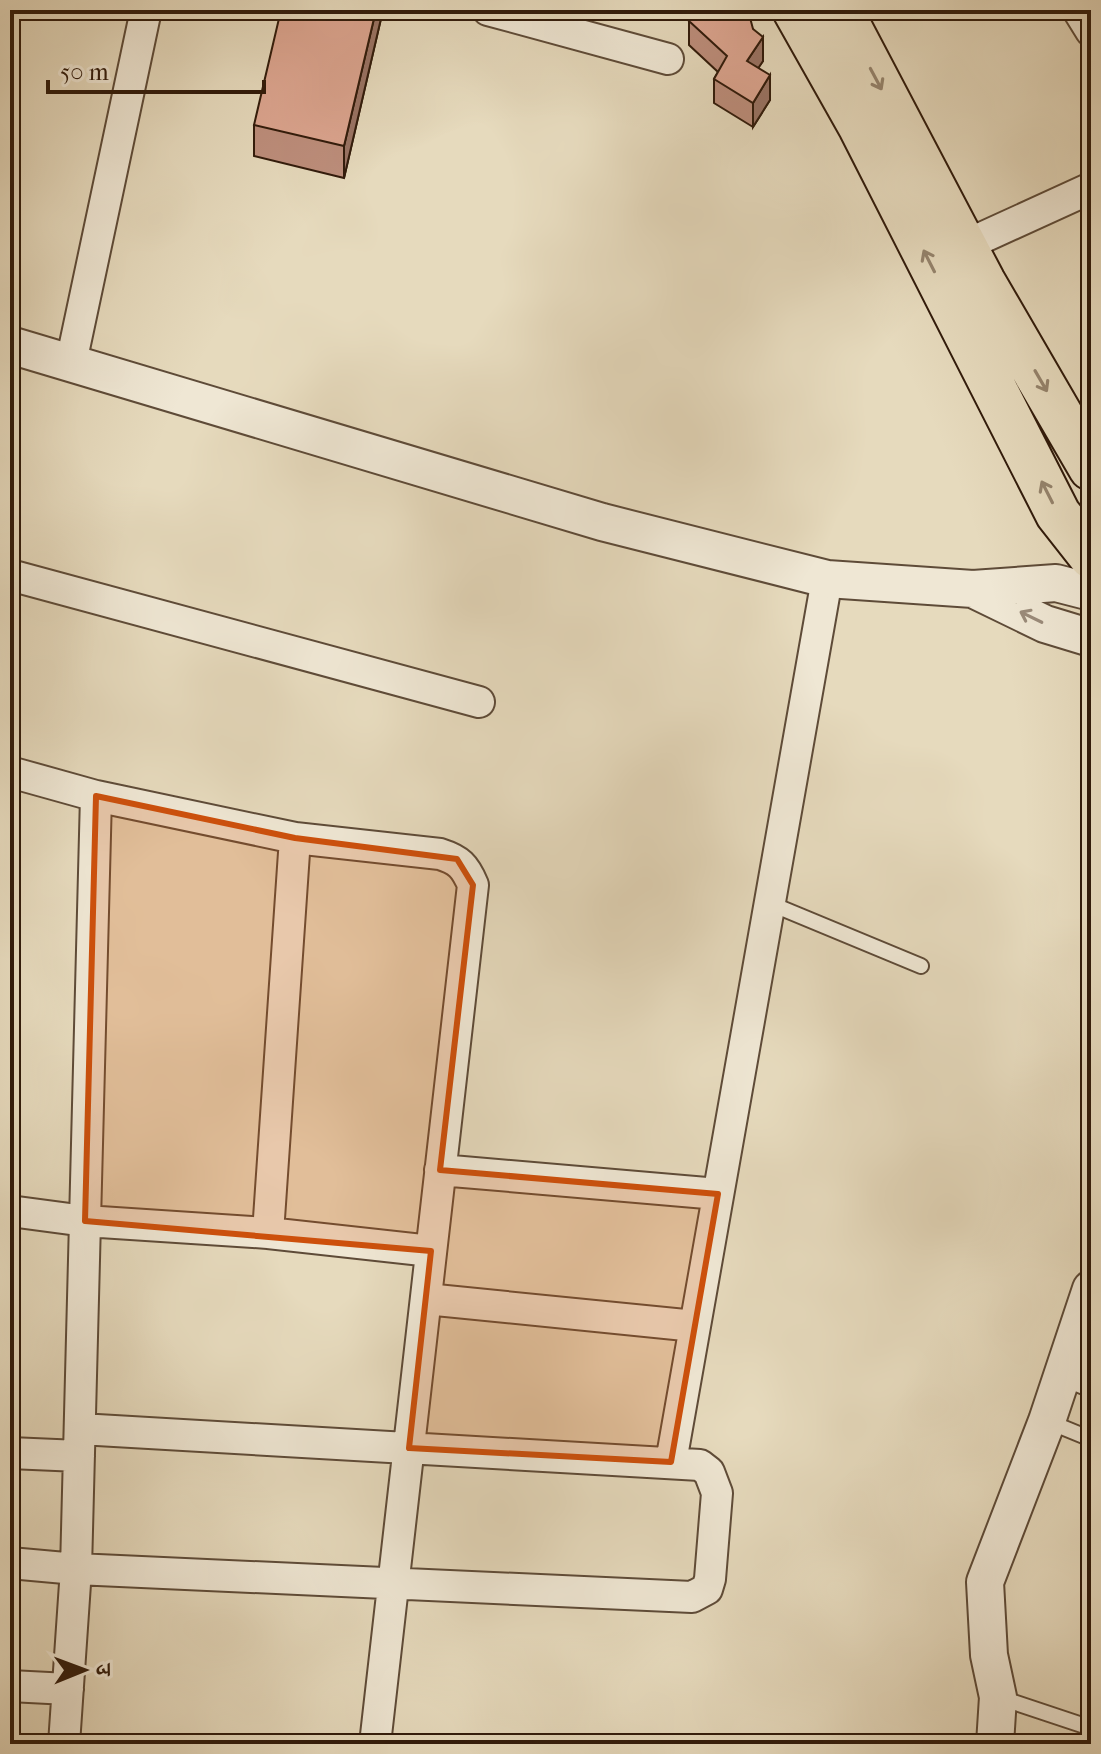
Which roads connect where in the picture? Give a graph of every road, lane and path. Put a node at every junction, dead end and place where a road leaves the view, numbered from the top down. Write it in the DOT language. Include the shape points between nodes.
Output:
graph roads {
  1 [pos="146,10"];
  2 [pos="488,10"];
  3 [pos="795,10"];
  4 [pos="840,10"];
  5 [pos="1078,10"];
  6 [pos="1091,31"];
  7 [pos="668,59"];
  8 [pos="1091,188"];
  9 [pos="964,246"];
  10 [pos="10,345"];
  11 [pos="997,348"];
  12 [pos="71,363"];
  13 [pos="1091,468"];
  14 [pos="1091,556"];
  15 [pos="10,575"];
  16 [pos="827,579"];
  17 [pos="973,589"];
  18 [pos="1091,592"];
  19 [pos="1091,638"];
  20 [pos="479,702"];
  21 [pos="10,772"];
  22 [pos="96,796"];
  23 [pos="295,838"];
  24 [pos="769,903"];
  25 [pos="921,966"];
  26 [pos="440,1170"];
  27 [pos="718,1194"];
  28 [pos="10,1211"];
  29 [pos="85,1221"];
  30 [pos="268,1233"];
  31 [pos="431,1251"];
  32 [pos="1091,1289"];
  33 [pos="426,1299"];
  34 [pos="695,1326"];
  35 [pos="1076,1384"];
  36 [pos="1047,1421"];
  37 [pos="1091,1439"];
  38 [pos="80,1442"];
  39 [pos="409,1448"];
  40 [pos="10,1453"];
  41 [pos="671,1462"];
  42 [pos="10,1563"];
  43 [pos="76,1569"];
  44 [pos="394,1583"];
  45 [pos="10,1686"];
  46 [pos="68,1689"];
  47 [pos="998,1697"];
  48 [pos="1091,1728"];
  49 [pos="997,1743"];
  50 [pos="64,1744"];
  51 [pos="375,1744"];
  1 -- 12 [label="street"];
  2 -- 7 [label="street"];
  11 -- 3 [label="main road, one-way"];
  4 -- 9 [label="main road, one-way"];
  5 -- 6 [label="street"];
  8 -- 9 [label="street"];
  9 -- 11 [label="main road"];
  10 -- 12 [label="street"];
  11 -- 13 [label="main road, one-way"];
  14 -- 11 [label="main road, one-way" via="1058,514"];
  12 -- 16 [label="street" via="602,522"];
  15 -- 20 [label="street"];
  16 -- 17 [label="street"];
  16 -- 24 [label="street"];
  17 -- 18 [label="street" via="1056,583"];
  19 -- 17 [label="street, one-way" via="1045,624"];
  21 -- 22 [label="street"];
  22 -- 23 [label="street"];
  22 -- 29 [label="street"];
  23 -- 26 [label="street" via="440,854 466,868 473,885"];
  23 -- 30 [label="street"];
  24 -- 25 [label="lane"];
  24 -- 27 [label="street"];
  26 -- 27 [label="street"];
  26 -- 31 [label="street"];
  27 -- 34 [label="street"];
  28 -- 29 [label="street"];
  29 -- 30 [label="street"];
  29 -- 38 [label="street"];
  30 -- 31 [label="street"];
  31 -- 33 [label="street"];
  32 -- 35 [label="street"];
  33 -- 34 [label="street"];
  33 -- 39 [label="street"];
  34 -- 41 [label="street"];
  35 -- 36 [label="street"];
  36 -- 37 [label="lane"];
  36 -- 47 [label="street" via="985,1582 989,1655"];
  38 -- 39 [label="street"];
  38 -- 40 [label="street"];
  38 -- 43 [label="street"];
  39 -- 41 [label="street"];
  39 -- 44 [label="street"];
  41 -- 44 [label="street" via="700,1465 709,1472 717,1493 710,1579 701,1594"];
  42 -- 43 [label="street"];
  43 -- 44 [label="street"];
  43 -- 46 [label="street"];
  44 -- 51 [label="street"];
  45 -- 46 [label="street"];
  46 -- 50 [label="street"];
  47 -- 48 [label="lane"];
  47 -- 49 [label="street"];
}
